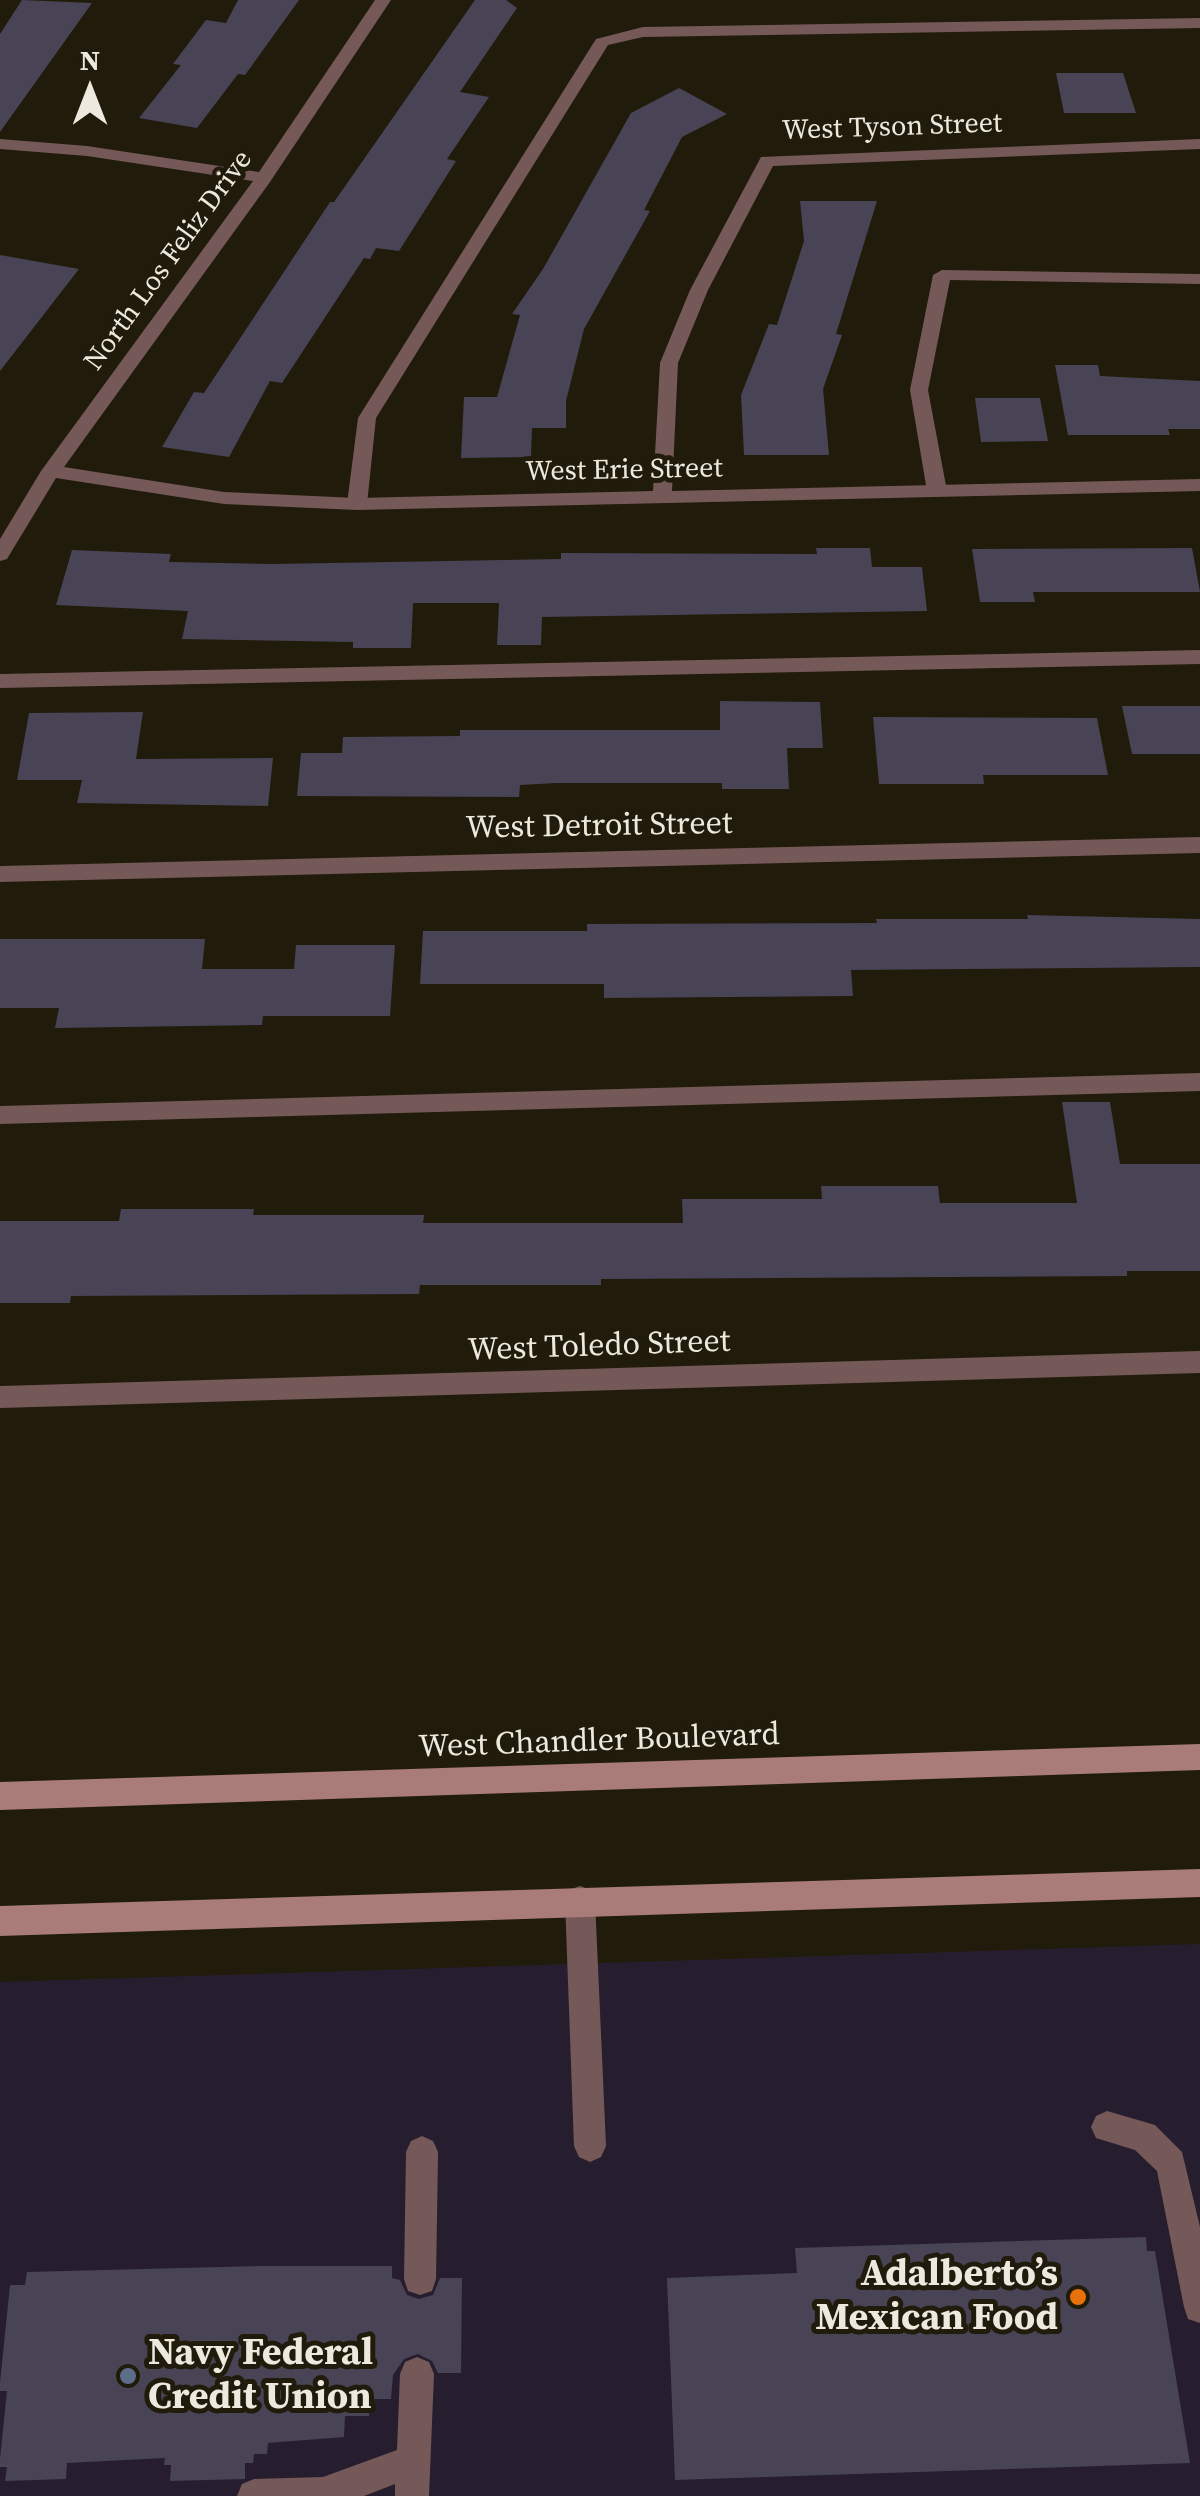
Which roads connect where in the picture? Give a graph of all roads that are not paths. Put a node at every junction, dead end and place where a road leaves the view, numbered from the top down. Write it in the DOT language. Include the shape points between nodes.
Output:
graph roads {
  1 [pos="383,0"];
  2 [pos="1200,23"];
  3 [pos="0,144"];
  4 [pos="1200,144"];
  5 [pos="264,178"];
  6 [pos="1200,279"];
  7 [pos="50,471"];
  8 [pos="1200,486"];
  9 [pos="937,491"];
  10 [pos="662,498"];
  11 [pos="357,504"];
  12 [pos="0,555"];
  13 [pos="1200,656"];
  14 [pos="0,681"];
  15 [pos="1200,845"];
  16 [pos="0,874"];
  17 [pos="1200,1082"];
  18 [pos="0,1116"];
  19 [pos="1200,1362"];
  20 [pos="0,1397"];
  21 [pos="1200,1757"];
  22 [pos="0,1796"];
  23 [pos="1200,1883"];
  24 [pos="580,1900"];
  25 [pos="0,1921"];
  26 [pos="1107,2127"];
  27 [pos="590,2146"];
  28 [pos="422,2152"];
  29 [pos="420,2279"];
  30 [pos="1200,2308"];
  31 [pos="417,2374"];
  32 [pos="415,2460"];
  33 [pos="254,2496"];
  34 [pos="412,2496"];
  1 -- 5 [label="street, North Los Feliz Drive"];
  2 -- 11 [label="street" via="643,32 602,42 367,418"];
  3 -- 5 [label="street"];
  4 -- 10 [label="street, West Tyson Street" via="767,161 669,363"];
  5 -- 7 [label="street, North Los Feliz Drive"];
  6 -- 9 [label="street" via="942,275 919,390"];
  7 -- 11 [label="street, West Erie Street" via="224,498"];
  7 -- 12 [label="street, North Los Feliz Drive"];
  8 -- 9 [label="street, West Erie Street"];
  9 -- 10 [label="street, West Erie Street"];
  10 -- 11 [label="street, West Erie Street"];
  13 -- 14 [label="street"];
  15 -- 16 [label="street, West Detroit Street"];
  17 -- 18 [label="street"];
  19 -- 20 [label="street, West Toledo Street"];
  21 -- 22 [label="main road, West Chandler Boulevard"];
  23 -- 24 [label="main road"];
  24 -- 25 [label="main road"];
  24 -- 27 [label="street"];
  26 -- 30 [label="street" via="1144,2136 1171,2163"];
  28 -- 29 [label="street"];
  31 -- 32 [label="street"];
  32 -- 33 [label="street" via="323,2494"];
  32 -- 34 [label="street"];
}
